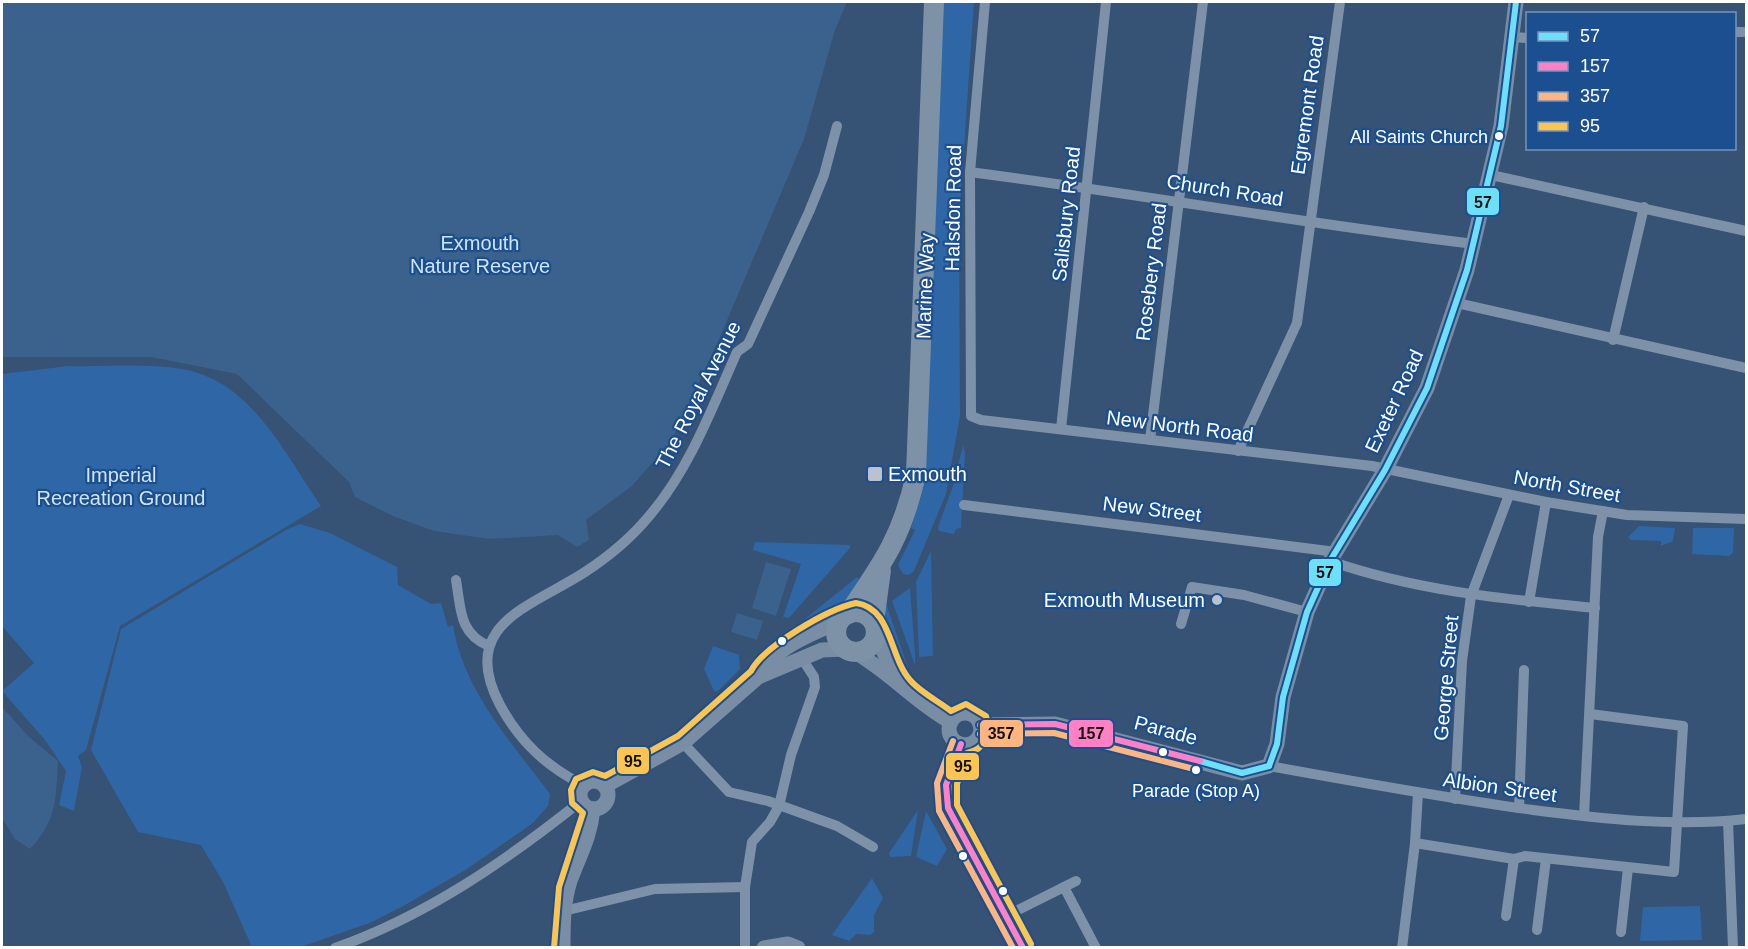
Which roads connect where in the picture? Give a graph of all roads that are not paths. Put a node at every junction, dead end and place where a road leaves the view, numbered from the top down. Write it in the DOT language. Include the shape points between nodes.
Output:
graph roads {
  1 [pos="934,2"];
  2 [pos="985,2"];
  3 [pos="1106,2"];
  4 [pos="1203,2"];
  5 [pos="1340,2"];
  6 [pos="1515,2"];
  7 [pos="1511,37"];
  8 [pos="1526,38"];
  9 [pos="837,126"];
  10 [pos="970,172"];
  11 [pos="1491,175"];
  12 [pos="1088,188"];
  13 [pos="1178,201"];
  14 [pos="1644,207"];
  15 [pos="1310,222"];
  16 [pos="1746,231"];
  17 [pos="1475,244"];
  18 [pos="1457,303"];
  19 [pos="1612,340"];
  20 [pos="1746,368"];
  21 [pos="971,416"];
  22 [pos="1061,429"];
  23 [pos="1150,440"];
  24 [pos="1238,451"];
  25 [pos="1385,470"];
  26 [pos="1509,495"];
  27 [pos="1546,502"];
  28 [pos="964,505"];
  29 [pos="1603,511"];
  30 [pos="1746,519"];
  31 [pos="1333,557"];
  32 [pos="882,564"];
  33 [pos="456,580"];
  34 [pos="1471,596"];
  35 [pos="1529,602"];
  36 [pos="1595,608"];
  37 [pos="1307,612"];
  38 [pos="844,617"];
  39 [pos="1181,624"];
  40 [pos="875,627"];
  41 [pos="489,646"];
  42 [pos="850,650"];
  43 [pos="801,657"];
  44 [pos="1524,670"];
  45 [pos="758,677"];
  46 [pos="903,686"];
  47 [pos="1590,714"];
  48 [pos="951,722"];
  49 [pos="980,725"];
  50 [pos="683,743"];
  51 [pos="961,744"];
  52 [pos="1269,766"];
  53 [pos="605,786"];
  54 [pos="1418,793"];
  55 [pos="586,798"];
  56 [pos="1455,799"];
  57 [pos="779,806"];
  58 [pos="1519,808"];
  59 [pos="1584,816"];
  60 [pos="1746,819"];
  61 [pos="1728,821"];
  62 [pos="1675,822"];
  63 [pos="1415,843"];
  64 [pos="873,847"];
  65 [pos="1514,859"];
  66 [pos="1546,859"];
  67 [pos="1628,868"];
  68 [pos="1076,881"];
  69 [pos="745,887"];
  70 [pos="1064,887"];
  71 [pos="564,910"];
  72 [pos="1006,916"];
  73 [pos="1506,916"];
  74 [pos="1537,930"];
  75 [pos="1621,932"];
  76 [pos="335,948"];
  77 [pos="563,948"];
  78 [pos="745,948"];
  79 [pos="764,948"];
  80 [pos="798,948"];
  81 [pos="1023,948"];
  82 [pos="1096,948"];
  83 [pos="1402,948"];
  84 [pos="1733,948"];
  1 -- 32 [label="highway, Marine Way" via="917,465 906,517"];
  2 -- 10 [label="street, Halsdon Road"];
  3 -- 12 [label="street, Salisbury Road"];
  4 -- 13 [label="street, Rosebery Road"];
  5 -- 15 [label="street, Egremont Road"];
  6 -- 7 [label="street, Exeter Road"];
  7 -- 8 [label="street"];
  7 -- 11 [label="street, Exeter Road"];
  9 -- 41 [label="street, The Royal Avenue" via="810,212 748,344 737,352 688,458 663,500 627,539 590,569 512,614"];
  10 -- 12 [label="street, Church Road"];
  10 -- 21 [label="street, Halsdon Road"];
  11 -- 14 [label="street"];
  11 -- 17 [label="street, Exeter Road"];
  12 -- 13 [label="street, Church Road"];
  12 -- 22 [label="street, Salisbury Road"];
  13 -- 15 [label="street, Church Road"];
  13 -- 23 [label="street, Rosebery Road"];
  14 -- 16 [label="street"];
  14 -- 19 [label="street"];
  15 -- 17 [label="street, Church Road"];
  15 -- 24 [label="street, Egremont Road" via="1297,323"];
  17 -- 18 [label="street, Exeter Road"];
  18 -- 19 [label="street"];
  18 -- 25 [label="street, Exeter Road" via="1427,388"];
  19 -- 20 [label="street"];
  21 -- 22 [label="street, New North Road"];
  22 -- 23 [label="street, New North Road"];
  23 -- 24 [label="street, New North Road"];
  24 -- 25 [label="street, New North Road"];
  25 -- 26 [label="street, North Street"];
  25 -- 31 [label="street, Exeter Road"];
  26 -- 27 [label="street, North Street"];
  26 -- 34 [label="street, George Street"];
  27 -- 29 [label="street, North Street"];
  27 -- 35 [label="street"];
  28 -- 31 [label="street, New Street"];
  29 -- 30 [label="street, North Street"];
  29 -- 36 [label="street"];
  31 -- 34 [label="street, New Street" via="1370,575"];
  31 -- 37 [label="street, Exeter Road"];
  32 -- 38 [label="highway, Marine Way"];
  32 -- 40 [label="highway, Marine Way"];
  33 -- 41 [label="street" via="466,629 475,640"];
  34 -- 35 [label="street, New Street"];
  34 -- 56 [label="street, George Street" via="1462,661"];
  35 -- 36 [label="street, New Street"];
  36 -- 47 [label="street"];
  37 -- 39 [label="street" via="1244,595 1192,587"];
  37 -- 52 [label="street, Exeter Road"];
  38 -- 40 [label="highway" via="863,613"];
  38 -- 42 [label="highway" via="837,636"];
  38 -- 45 [label="street" via="786,647 765,664"];
  40 -- 42 [label="highway" via="869,647"];
  40 -- 46 [label="street"];
  41 -- 55 [label="street" via="486,666 490,683 516,732"];
  42 -- 43 [label="street" via="822,650"];
  42 -- 46 [label="street"];
  43 -- 45 [label="street"];
  43 -- 57 [label="street" via="814,677 815,687 790,755"];
  44 -- 58 [label="street"];
  45 -- 50 [label="street"];
  46 -- 48 [label="street"];
  47 -- 59 [label="street"];
  47 -- 62 [label="street" via="1683,726"];
  48 -- 49 [label="street" via="959,714 969,714"];
  48 -- 51 [label="street" via="951,735"];
  49 -- 51 [label="street" via="974,742"];
  49 -- 52 [label="street, Parade" via="1055,724 1242,773"];
  50 -- 53 [label="street"];
  50 -- 57 [label="street" via="729,792"];
  51 -- 72 [label="street" via="946,785 950,814"];
  52 -- 54 [label="street, Albion Street"];
  53 -- 55 [label="street" via="594,781"];
  53 -- 55 [label="street" via="608,798 603,805"];
  54 -- 56 [label="street, Albion Street"];
  54 -- 63 [label="street"];
  55 -- 71 [label="street" via="591,833 570,883"];
  55 -- 76 [label="street" via="501,862 443,898"];
  56 -- 58 [label="street, Albion Street"];
  57 -- 64 [label="street" via="837,826"];
  57 -- 69 [label="street" via="752,842"];
  58 -- 59 [label="street, Albion Street"];
  59 -- 62 [label="street, Albion Street"];
  60 -- 61 [label="street, Albion Street"];
  61 -- 62 [label="street, Albion Street"];
  61 -- 84 [label="street"];
  62 -- 67 [label="street" via="1674,872"];
  63 -- 65 [label="street"];
  63 -- 83 [label="street"];
  65 -- 66 [label="street"];
  65 -- 73 [label="street"];
  66 -- 67 [label="street"];
  66 -- 74 [label="street"];
  67 -- 75 [label="street"];
  68 -- 70 [label="street"];
  69 -- 71 [label="street" via="655,889"];
  69 -- 78 [label="street"];
  70 -- 72 [label="street"];
  70 -- 82 [label="street"];
  71 -- 77 [label="street"];
  72 -- 81 [label="street"];
  79 -- 80 [label="street" via="788,944"];
}
